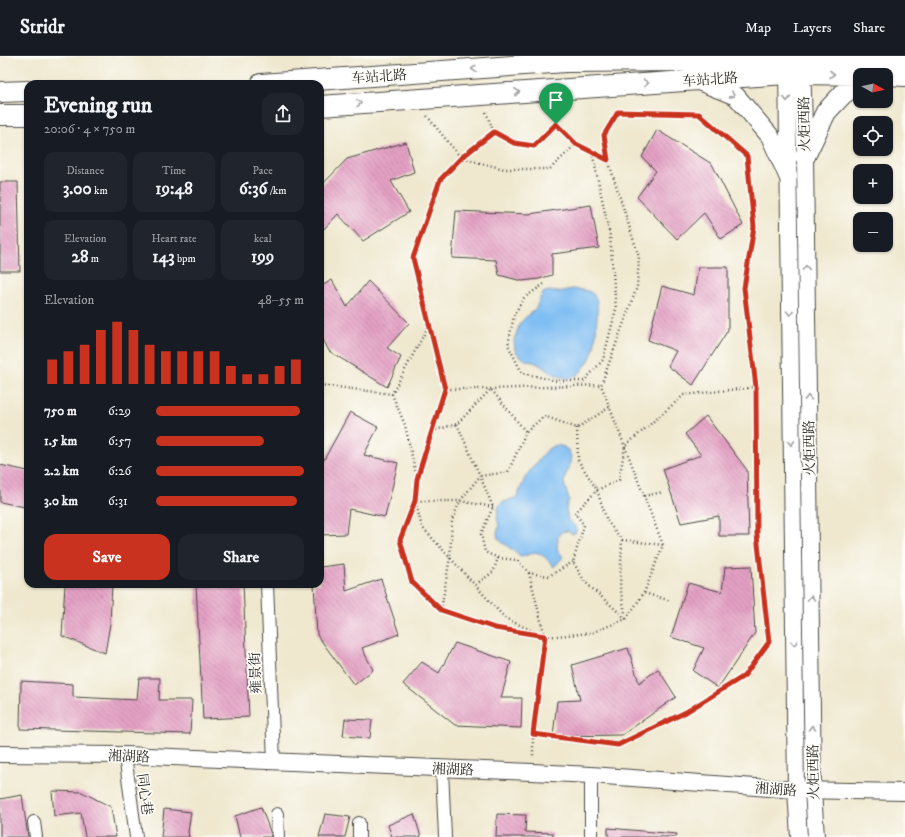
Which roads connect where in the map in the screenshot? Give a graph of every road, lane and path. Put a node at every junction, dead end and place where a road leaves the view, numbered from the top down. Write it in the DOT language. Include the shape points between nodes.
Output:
graph roads {
  1 [pos="905,56"];
  2 [pos="795,67"];
  3 [pos="853,74"];
  4 [pos="893,76"];
  5 [pos="905,76"];
  6 [pos="316,80"];
  7 [pos="696,80"];
  8 [pos="853,88"];
  9 [pos="559,89"];
  10 [pos="24,91"];
  11 [pos="0,92"];
  12 [pos="481,94"];
  13 [pos="414,99"];
  14 [pos="324,106"];
  15 [pos="24,114"];
  16 [pos="0,115"];
  17 [pos="556,124"];
  18 [pos="494,132"];
  19 [pos="576,144"];
  20 [pos="592,152"];
  21 [pos="805,156"];
  22 [pos="461,158"];
  23 [pos="608,160"];
  24 [pos="788,176"];
  25 [pos="544,284"];
  26 [pos="429,325"];
  27 [pos="601,385"];
  28 [pos="324,386"];
  29 [pos="756,387"];
  30 [pos="445,389"];
  31 [pos="491,389"];
  32 [pos="392,394"];
  33 [pos="610,407"];
  34 [pos="457,424"];
  35 [pos="577,428"];
  36 [pos="432,431"];
  37 [pos="526,432"];
  38 [pos="625,446"];
  39 [pos="480,476"];
  40 [pos="417,479"];
  41 [pos="597,490"];
  42 [pos="662,492"];
  43 [pos="644,496"];
  44 [pos="415,501"];
  45 [pos="460,501"];
  46 [pos="493,507"];
  47 [pos="622,540"];
  48 [pos="663,545"];
  49 [pos="450,557"];
  50 [pos="498,558"];
  51 [pos="573,562"];
  52 [pos="528,573"];
  53 [pos="475,585"];
  54 [pos="267,588"];
  55 [pos="644,593"];
  56 [pos="671,601"];
  57 [pos="441,610"];
  58 [pos="626,619"];
  59 [pos="545,636"];
  60 [pos="533,734"];
  61 [pos="0,754"];
  62 [pos="125,756"];
  63 [pos="274,762"];
  64 [pos="442,769"];
  65 [pos="532,772"];
  66 [pos="591,775"];
  67 [pos="796,790"];
  68 [pos="813,791"];
  69 [pos="905,792"];
  70 [pos="276,814"];
  71 [pos="34,822"];
  72 [pos="359,823"];
  73 [pos="36,837"];
  74 [pos="136,837"];
  75 [pos="278,837"];
  76 [pos="359,837"];
  77 [pos="445,837"];
  78 [pos="591,837"];
  79 [pos="799,837"];
  80 [pos="816,837"];
  1 -- 2 [label="main road, 车站北路"];
  2 -- 3 [label="main road, 车站北路, one-way"];
  2 -- 6 [label="main road, 车站北路, one-way" via="566,62"];
  2 -- 7 [label="main road, 车站北路"];
  2 -- 21 [label="street, 火炬西路"];
  2 -- 24 [label="street, 火炬西路, one-way"];
  4 -- 5 [label="main road, 车站北路"];
  9 -- 7 [label="main road, 车站北路, one-way"];
  7 -- 24 [label="main road, one-way" via="736,96 770,136"];
  8 -- 21 [label="main road" via="843,94 826,112"];
  12 -- 9 [label="main road, 车站北路, one-way"];
  9 -- 17 [label="path"];
  10 -- 11 [label="main road"];
  12 -- 13 [label="main road, 车站北路"];
  12 -- 18 [label="path"];
  14 -- 13 [label="main road, 车站北路, one-way"];
  13 -- 22 [label="path"];
  15 -- 16 [label="main road"];
  17 -- 18 [label="path" via="534,146 514,143"];
  17 -- 19 [label="path"];
  18 -- 22 [label="path"];
  19 -- 20 [label="path"];
  19 -- 22 [label="path" via="550,169 504,169"];
  20 -- 23 [label="path"];
  20 -- 25 [label="path" via="610,236 616,309 603,360 584,381 557,381 522,373 508,345 514,315 524,298"];
  68 -- 21 [label="street, 火炬西路, one-way"];
  22 -- 26 [label="path" via="440,180 413,258"];
  23 -- 27 [label="path" via="639,257 637,287"];
  23 -- 29 [label="path" via="604,135 618,112 699,114 747,156 754,227 744,288"];
  24 -- 67 [label="street, 火炬西路, one-way"];
  26 -- 30 [label="path"];
  26 -- 32 [label="path"];
  27 -- 31 [label="path"];
  27 -- 33 [label="path"];
  28 -- 32 [label="path"];
  29 -- 38 [label="path" via="684,395"];
  29 -- 60 [label="path" via="757,535 769,642 744,676 686,712 618,745"];
  30 -- 31 [label="path"];
  30 -- 36 [label="path"];
  31 -- 34 [label="path"];
  31 -- 37 [label="path"];
  32 -- 40 [label="path" via="405,425"];
  33 -- 35 [label="path"];
  33 -- 38 [label="path"];
  34 -- 36 [label="path"];
  34 -- 39 [label="path"];
  35 -- 37 [label="path" via="544,416"];
  35 -- 41 [label="path" via="578,460"];
  36 -- 40 [label="path"];
  37 -- 39 [label="path" via="508,472"];
  38 -- 41 [label="path" via="619,480"];
  38 -- 43 [label="path"];
  39 -- 45 [label="path"];
  39 -- 46 [label="path"];
  40 -- 44 [label="path"];
  41 -- 47 [label="path" via="607,521"];
  41 -- 51 [label="path" via="575,513 584,525"];
  42 -- 43 [label="path"];
  43 -- 48 [label="path"];
  44 -- 45 [label="path"];
  44 -- 49 [label="path" via="422,527"];
  44 -- 57 [label="path" via="400,540 412,582"];
  45 -- 46 [label="path"];
  45 -- 49 [label="path" via="452,520"];
  46 -- 50 [label="path" via="481,534 485,552"];
  47 -- 48 [label="path"];
  47 -- 58 [label="path" via="620,587"];
  48 -- 55 [label="path"];
  49 -- 53 [label="path"];
  49 -- 57 [label="path"];
  50 -- 52 [label="path" via="517,560"];
  50 -- 53 [label="path" via="493,572"];
  51 -- 52 [label="path" via="549,576"];
  51 -- 58 [label="path" via="585,582"];
  52 -- 59 [label="path"];
  53 -- 59 [label="path" via="505,618"];
  54 -- 63 [label="street, 雍景街"];
  55 -- 56 [label="path"];
  55 -- 58 [label="path"];
  57 -- 59 [label="path" via="495,628"];
  58 -- 59 [label="path" via="591,633"];
  59 -- 60 [label="path"];
  60 -- 65 [label="path"];
  61 -- 62 [label="street, 湘湖路"];
  62 -- 63 [label="street, 湘湖路"];
  62 -- 74 [label="street, 同心巷"];
  63 -- 64 [label="street, 湘湖路"];
  64 -- 65 [label="street, 湘湖路"];
  64 -- 77 [label="street"];
  65 -- 66 [label="street, 湘湖路"];
  66 -- 67 [label="street, 湘湖路"];
  66 -- 78 [label="street"];
  67 -- 68 [label="street, 湘湖路"];
  67 -- 79 [label="street, 火炬西路"];
  68 -- 69 [label="street, 湘湖路"];
  68 -- 80 [label="street, 火炬西路"];
  70 -- 75 [label="street"];
  71 -- 73 [label="street"];
  72 -- 76 [label="street"];
}
